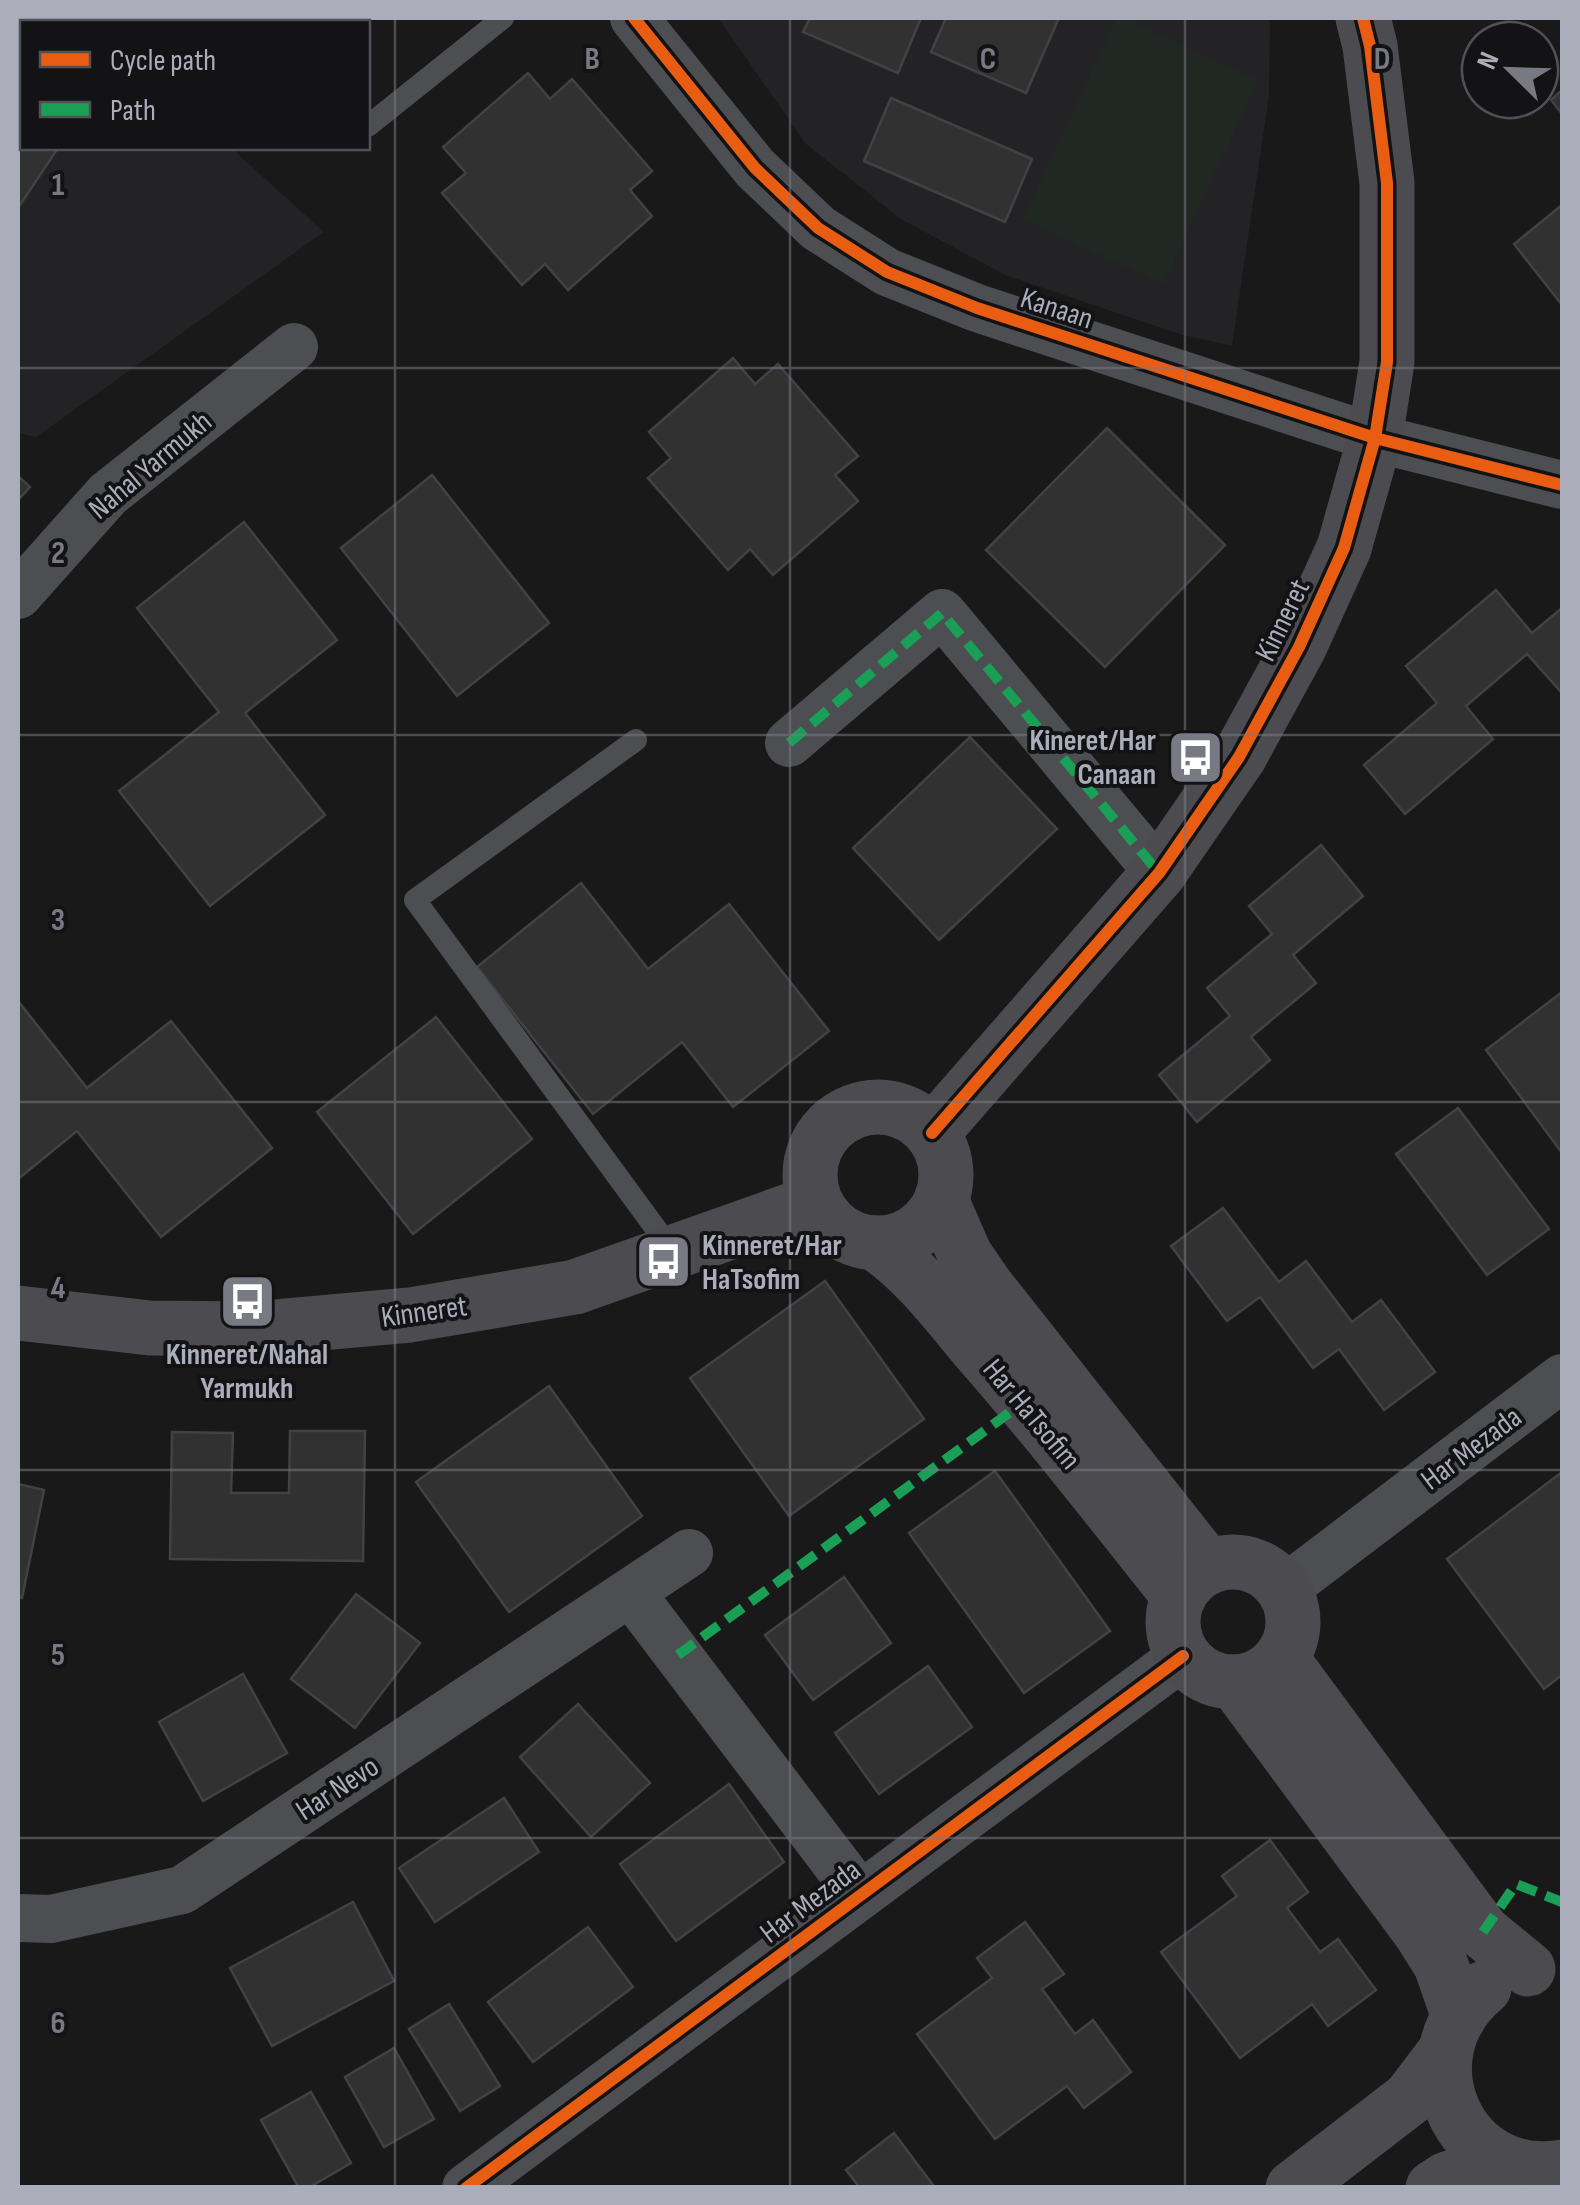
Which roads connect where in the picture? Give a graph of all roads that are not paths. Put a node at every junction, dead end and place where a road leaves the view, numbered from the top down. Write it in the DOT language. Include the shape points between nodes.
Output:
graph roads {
  1 [pos="503,18"];
  2 [pos="634,18"];
  3 [pos="1364,18"];
  4 [pos="370,124"];
  5 [pos="294,347"];
  6 [pos="1375,438"];
  7 [pos="1562,485"];
  8 [pos="18,595"];
  9 [pos="636,740"];
  10 [pos="788,743"];
  11 [pos="1159,872"];
  12 [pos="932,1133"];
  13 [pos="942,1200"];
  14 [pos="815,1202"];
  15 [pos="875,1243"];
  16 [pos="673,1252"];
  17 [pos="18,1313"];
  18 [pos="1562,1378"];
  19 [pos="689,1553"];
  20 [pos="1194,1581"];
  21 [pos="1283,1590"];
  22 [pos="632,1593"];
  23 [pos="1184,1656"];
  24 [pos="1258,1670"];
  25 [pos="860,1895"];
  26 [pos="18,1918"];
  27 [pos="1545,1970"];
  28 [pos="1452,2034"];
  29 [pos="1540,2172"];
  30 [pos="466,2188"];
  31 [pos="1293,2188"];
  32 [pos="1433,2188"];
  1 -- 4 [label="lane"];
  2 -- 6 [label="street, Kanaan" via="755,168 818,228 888,272 976,308"];
  3 -- 6 [label="street, Kinneret" via="1386,184 1387,362"];
  5 -- 8 [label="street, Nahal Yarmukh" via="108,494"];
  6 -- 7 [label="street, Kanaan"];
  6 -- 11 [label="street, Kinneret" via="1344,548 1299,647 1239,757"];
  9 -- 16 [label="lane" via="415,900"];
  10 -- 11 [label="street" via="942,613"];
  11 -- 12 [label="street, Kinneret"];
  12 -- 13 [label="street" via="946,1172"];
  12 -- 14 [label="street" via="896,1109 853,1111 820,1139 810,1181"];
  13 -- 15 [label="street" via="916,1232"];
  13 -- 20 [label="street, Har HaTsofim" via="965,1255"];
  14 -- 15 [label="street" via="839,1232"];
  14 -- 16 [label="street, Kinneret"];
  15 -- 20 [label="street, Har HaTsofim" via="918,1279"];
  16 -- 17 [label="street, Kinneret" via="575,1287 410,1315 150,1328"];
  18 -- 21 [label="street, Har Mezada"];
  19 -- 22 [label="street, Har Nevo"];
  20 -- 21 [label="street" via="1228,1562 1249,1564"];
  20 -- 23 [label="street" via="1173,1616"];
  21 -- 24 [label="street" via="1294,1620 1291,1638"];
  22 -- 25 [label="street"];
  22 -- 26 [label="street, Har Nevo" via="182,1890 50,1919"];
  23 -- 24 [label="street" via="1217,1680"];
  23 -- 25 [label="street, Har Mezada"];
  24 -- 27 [label="street" via="1482,1932"];
  24 -- 28 [label="street" via="1441,1965"];
  25 -- 30 [label="street, Har Mezada"];
  27 -- 28 [label="street" via="1488,1986"];
  28 -- 29 [label="street" via="1446,2091 1460,2126 1478,2145"];
  28 -- 31 [label="street" via="1410,2098"];
  29 -- 32 [label="street" via="1447,2178"];
}
